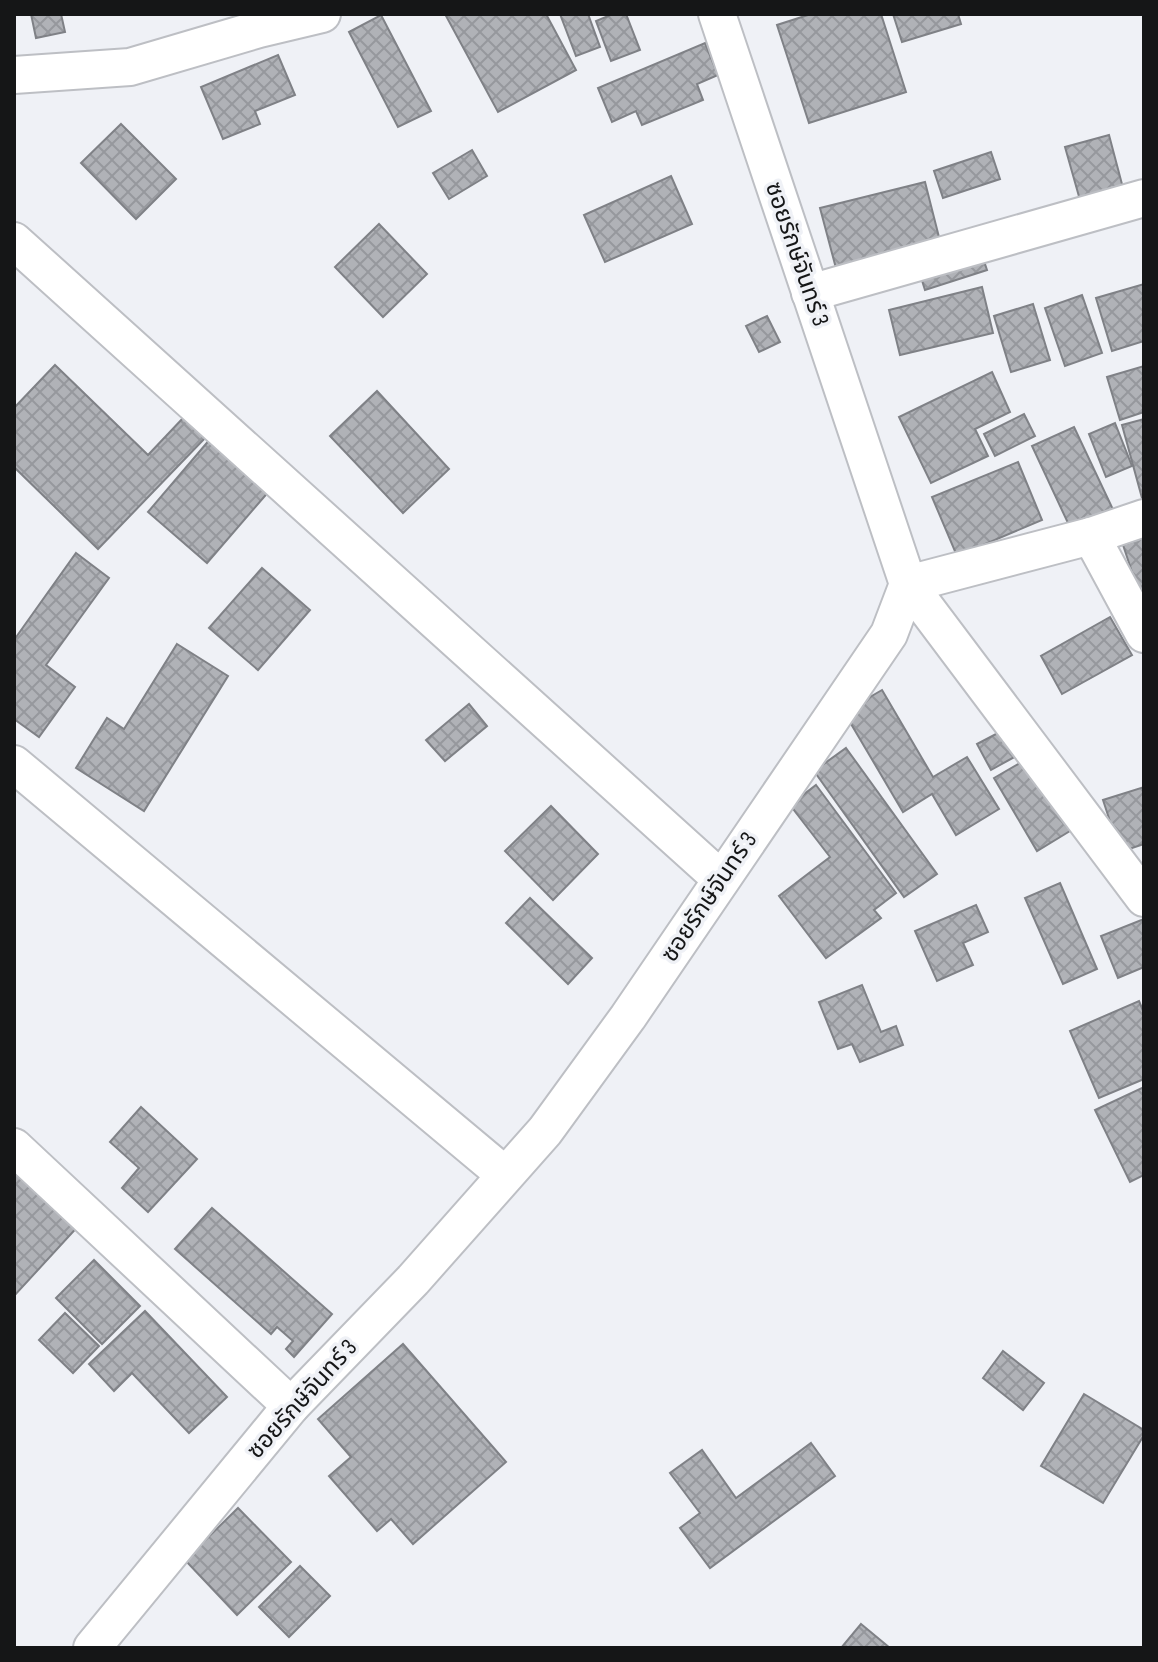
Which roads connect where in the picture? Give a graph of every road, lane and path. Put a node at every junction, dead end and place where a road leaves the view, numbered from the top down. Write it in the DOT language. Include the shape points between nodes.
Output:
graph roads {
  1 [pos="322,14"];
  2 [pos="717,14"];
  3 [pos="258,21"];
  4 [pos="14,75"];
  5 [pos="1144,198"];
  6 [pos="14,241"];
  7 [pos="810,293"];
  8 [pos="1144,518"];
  9 [pos="1091,536"];
  10 [pos="908,584"];
  11 [pos="1144,634"];
  12 [pos="14,764"];
  13 [pos="721,879"];
  14 [pos="1144,898"];
  15 [pos="14,1147"];
  16 [pos="505,1175"];
  17 [pos="291,1406"];
  18 [pos="92,1648"];
  1 -- 3 [label="street"];
  2 -- 7 [label="street, ซอยรักษ์จันทร์ 3"];
  3 -- 4 [label="street" via="130,67"];
  5 -- 7 [label="street"];
  6 -- 13 [label="street"];
  7 -- 10 [label="street, ซอยรักษ์จันทร์ 3"];
  8 -- 9 [label="street"];
  9 -- 10 [label="street"];
  9 -- 11 [label="street"];
  10 -- 13 [label="street, ซอยรักษ์จันทร์ 3" via="889,634"];
  10 -- 14 [label="street"];
  12 -- 16 [label="street"];
  13 -- 16 [label="street, ซอยรักษ์จันทร์ 3" via="545,1131"];
  15 -- 17 [label="street"];
  16 -- 17 [label="street, ซอยรักษ์จันทร์ 3"];
  17 -- 18 [label="street, ซอยรักษ์จันทร์ 3"];
}
